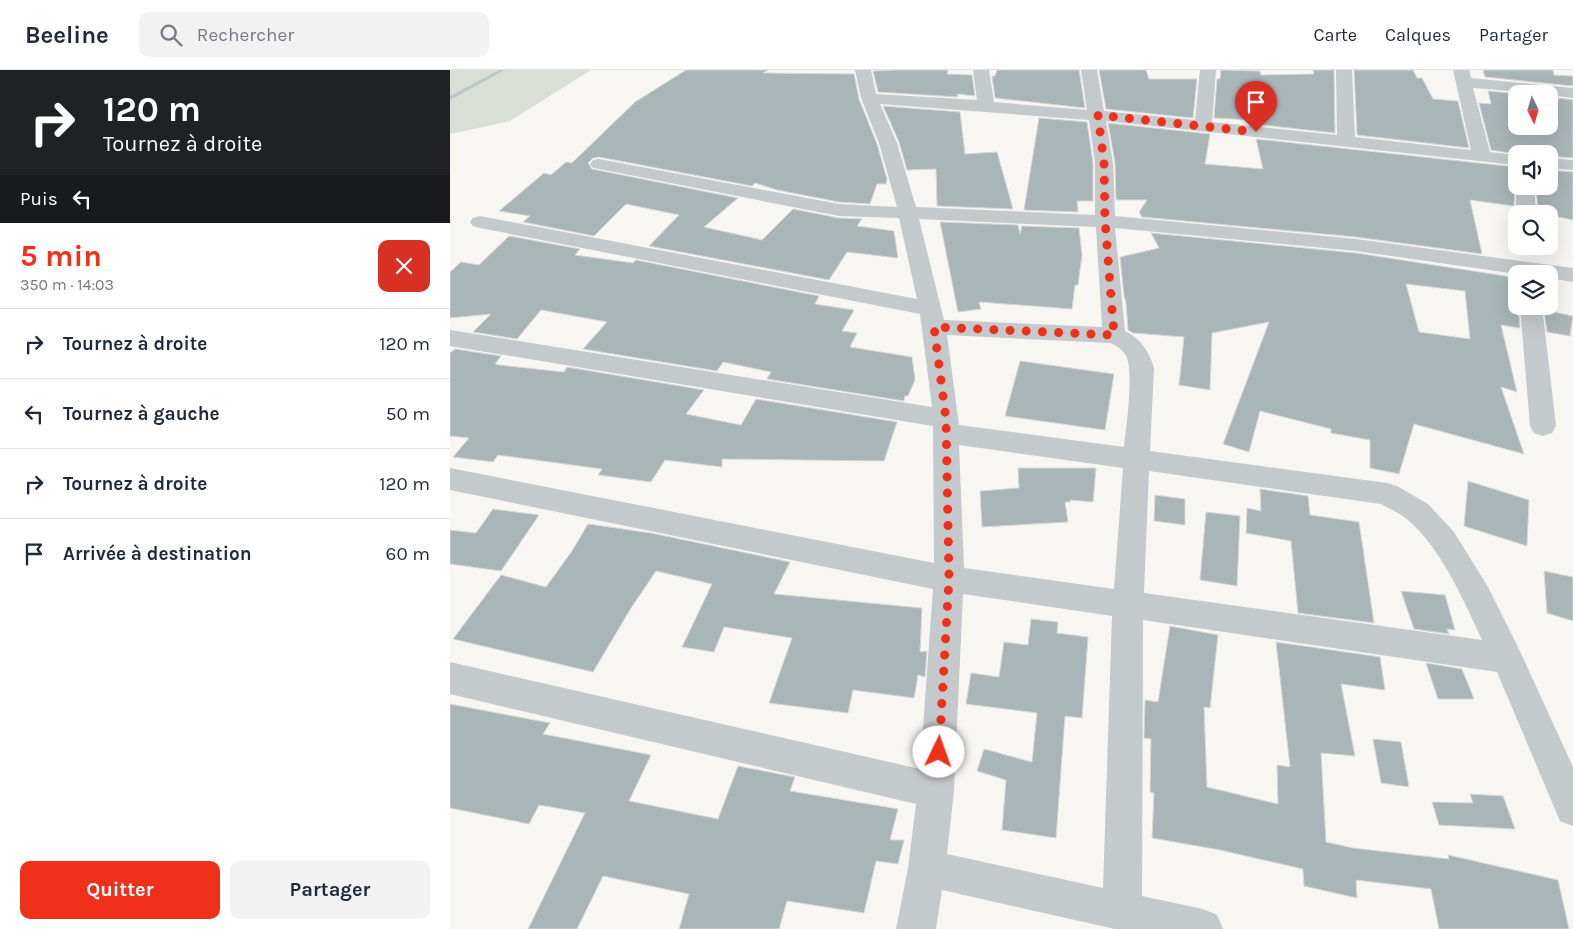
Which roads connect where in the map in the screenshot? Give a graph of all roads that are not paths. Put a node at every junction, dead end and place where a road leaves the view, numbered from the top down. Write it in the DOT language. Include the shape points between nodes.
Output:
graph roads {
  1 [pos="863,70"];
  2 [pos="981,70"];
  3 [pos="1089,70"];
  4 [pos="1208,70"];
  5 [pos="1344,70"];
  6 [pos="1462,76"];
  7 [pos="1573,93"];
  8 [pos="869,98"];
  9 [pos="986,105"];
  10 [pos="1098,115"];
  11 [pos="1203,125"];
  12 [pos="1346,142"];
  13 [pos="1482,157"];
  14 [pos="1508,159"];
  15 [pos="599,164"];
  16 [pos="1558,164"];
  17 [pos="1573,166"];
  18 [pos="908,213"];
  19 [pos="1105,220"];
  20 [pos="480,222"];
  21 [pos="1508,269"];
  22 [pos="1558,274"];
  23 [pos="1573,275"];
  24 [pos="1532,315"];
  25 [pos="933,318"];
  26 [pos="1114,335"];
  27 [pos="450,338"];
  28 [pos="946,426"];
  29 [pos="1543,426"];
  30 [pos="1138,458"];
  31 [pos="450,479"];
  32 [pos="949,579"];
  33 [pos="1128,604"];
  34 [pos="1508,658"];
  35 [pos="450,678"];
  36 [pos="936,791"];
  37 [pos="1573,808"];
  38 [pos="928,868"];
  39 [pos="1122,911"];
  40 [pos="916,929"];
  41 [pos="1203,929"];
  1 -- 8 [label="street"];
  2 -- 9 [label="street"];
  3 -- 10 [label="street"];
  4 -- 11 [label="street"];
  5 -- 12 [label="street"];
  6 -- 7 [label="street"];
  6 -- 13 [label="street"];
  8 -- 9 [label="street"];
  8 -- 18 [label="street" via="888,143"];
  9 -- 10 [label="street"];
  10 -- 11 [label="street"];
  10 -- 19 [label="street" via="1104,163"];
  11 -- 12 [label="street"];
  12 -- 13 [label="street"];
  13 -- 14 [label="street"];
  15 -- 18 [label="street" via="839,210"];
  16 -- 17 [label="street"];
  18 -- 19 [label="street"];
  18 -- 25 [label="street"];
  19 -- 21 [label="street" via="1356,245"];
  19 -- 26 [label="street"];
  20 -- 25 [label="street"];
  22 -- 23 [label="street"];
  24 -- 29 [label="street"];
  25 -- 26 [label="street"];
  25 -- 28 [label="street"];
  26 -- 30 [label="street" via="1138,352 1142,368"];
  27 -- 28 [label="street"];
  28 -- 30 [label="street"];
  28 -- 32 [label="street"];
  30 -- 33 [label="street"];
  30 -- 34 [label="street" via="1387,494 1418,512 1444,541 1477,596"];
  31 -- 32 [label="street"];
  32 -- 33 [label="street"];
  32 -- 36 [label="street"];
  33 -- 34 [label="street"];
  33 -- 39 [label="street"];
  34 -- 37 [label="street"];
  35 -- 36 [label="street"];
  36 -- 38 [label="street"];
  38 -- 39 [label="street"];
  38 -- 40 [label="street"];
  39 -- 41 [label="street"];
}
